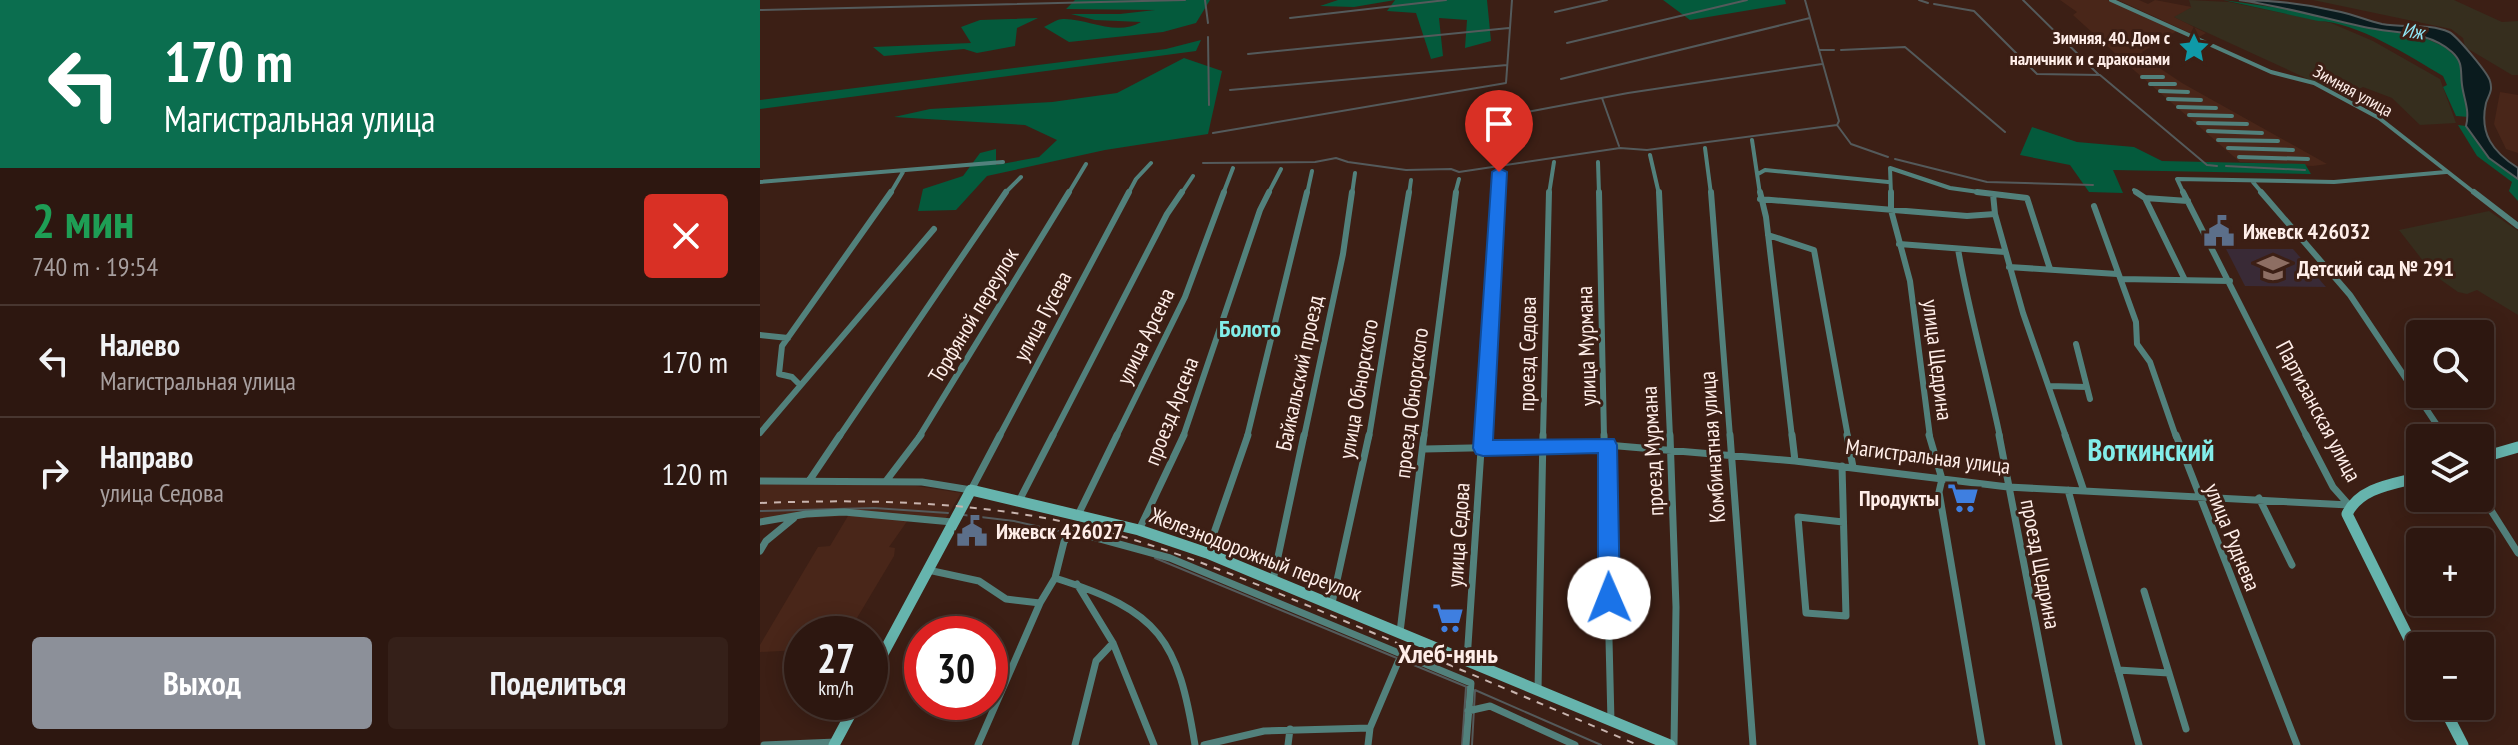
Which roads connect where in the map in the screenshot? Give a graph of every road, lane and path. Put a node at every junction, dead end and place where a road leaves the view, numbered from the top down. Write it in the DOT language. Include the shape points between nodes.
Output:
graph roads {
  1 [pos="2111,0"];
  2 [pos="2142,77"];
  3 [pos="2163,77"];
  4 [pos="2150,84"];
  5 [pos="2175,84"];
  6 [pos="2160,91"];
  7 [pos="2188,92"];
  8 [pos="2168,99"];
  9 [pos="2201,100"];
  10 [pos="2178,107"];
  11 [pos="2216,108"];
  12 [pos="2189,115"];
  13 [pos="2232,116"];
  14 [pos="2198,123"];
  15 [pos="2247,124"];
  16 [pos="2208,131"];
  17 [pos="2262,133"];
  18 [pos="1752,140"];
  19 [pos="2218,140"];
  20 [pos="2278,141"];
  21 [pos="1705,148"];
  22 [pos="2228,148"];
  23 [pos="2293,150"];
  24 [pos="1650,155"];
  25 [pos="2239,157"];
  26 [pos="2308,159"];
  27 [pos="1003,162"];
  28 [pos="1554,162"];
  29 [pos="1598,162"];
  30 [pos="1151,163"];
  31 [pos="1086,164"];
  32 [pos="1233,168"];
  33 [pos="1281,169"];
  34 [pos="1312,171"];
  35 [pos="903,172"];
  36 [pos="1499,172"];
  37 [pos="2446,172"];
  38 [pos="1355,173"];
  39 [pos="1758,174"];
  40 [pos="1193,176"];
  41 [pos="1021,177"];
  42 [pos="1459,179"];
  43 [pos="1411,180"];
  44 [pos="2252,181"];
  45 [pos="760,182"];
  46 [pos="1888,182"];
  47 [pos="2134,190"];
  48 [pos="1993,194"];
  49 [pos="2145,198"];
  50 [pos="1760,199"];
  51 [pos="2188,201"];
  52 [pos="2094,206"];
  53 [pos="1891,210"];
  54 [pos="1995,214"];
  55 [pos="2516,223"];
  56 [pos="934,229"];
  57 [pos="1768,235"];
  58 [pos="1899,244"];
  59 [pos="1958,249"];
  60 [pos="2005,252"];
  61 [pos="2009,267"];
  62 [pos="2050,269"];
  63 [pos="2119,277"];
  64 [pos="2185,280"];
  65 [pos="2230,281"];
  66 [pos="760,335"];
  67 [pos="788,338"];
  68 [pos="2076,344"];
  69 [pos="799,384"];
  70 [pos="2049,386"];
  71 [pos="2087,387"];
  72 [pos="2090,399"];
  73 [pos="2436,424"];
  74 [pos="760,433"];
  75 [pos="1607,445"];
  76 [pos="2518,447"];
  77 [pos="1483,448"];
  78 [pos="1543,448"];
  79 [pos="1425,449"];
  80 [pos="1671,452"];
  81 [pos="1731,454"];
  82 [pos="2494,454"];
  83 [pos="1795,461"];
  84 [pos="1842,466"];
  85 [pos="1853,467"];
  86 [pos="1942,479"];
  87 [pos="760,481"];
  88 [pos="809,481"];
  89 [pos="886,481"];
  90 [pos="2406,482"];
  91 [pos="2008,487"];
  92 [pos="971,490"];
  93 [pos="2068,490"];
  94 [pos="2084,491"];
  95 [pos="2197,496"];
  96 [pos="2259,498"];
  97 [pos="1019,501"];
  98 [pos="2349,505"];
  99 [pos="2492,512"];
  100 [pos="1078,515"];
  101 [pos="797,516"];
  102 [pos="760,522"];
  103 [pos="952,522"];
  104 [pos="1843,522"];
  105 [pos="1139,530"];
  106 [pos="760,551"];
  107 [pos="1207,553"];
  108 [pos="2518,553"];
  109 [pos="2292,565"];
  110 [pos="927,570"];
  111 [pos="1055,578"];
  112 [pos="1273,580"];
  113 [pos="1077,584"];
  114 [pos="2144,591"];
  115 [pos="1040,603"];
  116 [pos="1332,603"];
  117 [pos="1400,632"];
  118 [pos="2406,633"];
  119 [pos="1113,643"];
  120 [pos="888,644"];
  121 [pos="1467,660"];
  122 [pos="1398,662"];
  123 [pos="2118,670"];
  124 [pos="2169,673"];
  125 [pos="1538,690"];
  126 [pos="1468,711"];
  127 [pos="847,720"];
  128 [pos="2450,720"];
  129 [pos="1611,721"];
  130 [pos="1370,728"];
  131 [pos="1290,729"];
  132 [pos="2186,729"];
  133 [pos="835,743"];
  134 [pos="764,745"];
  135 [pos="978,745"];
  136 [pos="1075,745"];
  137 [pos="1154,745"];
  138 [pos="1195,745"];
  139 [pos="1204,745"];
  140 [pos="1288,745"];
  141 [pos="1368,745"];
  142 [pos="1466,745"];
  143 [pos="1575,745"];
  144 [pos="1672,745"];
  145 [pos="1753,745"];
  146 [pos="1982,745"];
  147 [pos="2059,745"];
  148 [pos="2139,745"];
  149 [pos="2297,745"];
  150 [pos="2463,745"];
  1 -- 37 [label="street, Зимняя улица" via="2271,72 2314,83 2379,118"];
  2 -- 3 [label="street"];
  4 -- 5 [label="street"];
  6 -- 7 [label="street"];
  8 -- 9 [label="street"];
  10 -- 11 [label="street"];
  12 -- 13 [label="street"];
  14 -- 15 [label="street"];
  16 -- 17 [label="street"];
  18 -- 39 [label="street"];
  19 -- 20 [label="street"];
  21 -- 81 [label="street, Комбинатная улица"];
  22 -- 23 [label="street"];
  24 -- 80 [label="street, проезд Мурмана" via="1659,192"];
  25 -- 26 [label="street"];
  27 -- 35 [label="street"];
  28 -- 78 [label="street, проезд Седова" via="1548,197"];
  29 -- 75 [label="street, улица Мурмана"];
  30 -- 92 [label="street, улица Гусева" via="1136,179"];
  31 -- 89 [label="street, Торфяной переулок" via="921,435"];
  32 -- 100 [label="street, улица Арсена" via="1185,297"];
  33 -- 105 [label="street, проезд Арсена" via="1260,210 1187,429"];
  34 -- 107 [label="street" via="1246,442"];
  35 -- 45 [label="street"];
  35 -- 67 [label="street"];
  36 -- 77 [label="street, улица Седова"];
  37 -- 44 [label="street" via="2334,182"];
  37 -- 55 [label="street, Зимняя улица"];
  38 -- 112 [label="street, Байкальский проезд" via="1343,254"];
  39 -- 46 [label="street" via="1765,170"];
  39 -- 50 [label="street"];
  40 -- 97 [label="street" via="1167,214"];
  41 -- 88 [label="street" via="1010,185"];
  42 -- 79 [label="street, проезд Обнорского"];
  43 -- 116 [label="street, улица Обнорского" via="1366,454"];
  44 -- 51 [label="street, Партизанская улица" via="2177,179"];
  44 -- 73 [label="street" via="2357,305"];
  46 -- 48 [label="street, улица Щедрина" via="1890,168 1931,183"];
  46 -- 53 [label="street, улица Щедрина"];
  47 -- 49 [label="street"];
  48 -- 54 [label="street"];
  48 -- 62 [label="street" via="2027,198"];
  49 -- 51 [label="street"];
  49 -- 64 [label="street"];
  50 -- 53 [label="street"];
  50 -- 57 [label="street"];
  51 -- 65 [label="street, Партизанская улица"];
  52 -- 63 [label="street, улица Руднева"];
  53 -- 54 [label="street"];
  53 -- 58 [label="street, улица Щедрина"];
  54 -- 60 [label="street"];
  56 -- 69 [label="street"];
  57 -- 83 [label="street"];
  57 -- 85 [label="street" via="1814,250"];
  58 -- 59 [label="street"];
  58 -- 86 [label="street, улица Щедрина" via="1910,281 1931,448"];
  59 -- 60 [label="street"];
  59 -- 91 [label="street, проезд Щедрина"];
  60 -- 61 [label="street"];
  61 -- 62 [label="street"];
  61 -- 70 [label="street"];
  62 -- 63 [label="street"];
  63 -- 64 [label="street"];
  63 -- 95 [label="street, улица Руднева" via="2136,322 2137,344 2150,362"];
  64 -- 65 [label="street"];
  65 -- 98 [label="street, Партизанская улица" via="2333,487"];
  66 -- 67 [label="street"];
  67 -- 69 [label="street" via="779,374"];
  68 -- 71 [label="street"];
  69 -- 74 [label="street"];
  70 -- 71 [label="street"];
  70 -- 94 [label="street"];
  71 -- 72 [label="street"];
  75 -- 78 [label="street, Магистральная улица"];
  75 -- 80 [label="street, Магистральная улица"];
  75 -- 129 [label="street, улица Мурмана"];
  76 -- 82 [label="street"];
  77 -- 78 [label="street, Магистральная улица"];
  77 -- 79 [label="street, Магистральная улица"];
  77 -- 121 [label="street, улица Седова"];
  78 -- 125 [label="street, проезд Седова"];
  79 -- 117 [label="street, проезд Обнорского"];
  80 -- 81 [label="street, Магистральная улица"];
  80 -- 144 [label="street, проезд Мурмана" via="1677,649"];
  81 -- 83 [label="street, Магистральная улица"];
  81 -- 145 [label="street, Комбинатная улица"];
  83 -- 84 [label="street, Магистральная улица"];
  84 -- 85 [label="street, Магистральная улица"];
  84 -- 104 [label="street"];
  85 -- 86 [label="street, Магистральная улица"];
  86 -- 91 [label="street, Магистральная улица"];
  86 -- 146 [label="street, улица Щедрина" via="1939,492"];
  87 -- 88 [label="street, Железнодорожный переулок"];
  88 -- 89 [label="street, Железнодорожный переулок"];
  89 -- 92 [label="street, Железнодорожный переулок"];
  90 -- 98 [label="street, Магистральная улица"];
  91 -- 93 [label="street, Магистральная улица"];
  91 -- 147 [label="street, проезд Щедрина"];
  92 -- 97 [label="street, Железнодорожный переулок"];
  92 -- 103 [label="street"];
  93 -- 94 [label="street, Магистральная улица"];
  93 -- 123 [label="street"];
  94 -- 95 [label="street, Магистральная улица"];
  95 -- 96 [label="street, Магистральная улица"];
  95 -- 149 [label="street, улица Руднева"];
  96 -- 98 [label="street, Магистральная улица"];
  96 -- 109 [label="street"];
  97 -- 100 [label="street, Железнодорожный переулок"];
  98 -- 118 [label="street, Партизанская улица" via="2347,514"];
  99 -- 108 [label="street"];
  100 -- 105 [label="street, Железнодорожный переулок"];
  101 -- 102 [label="street"];
  101 -- 103 [label="street" via="844,512"];
  101 -- 106 [label="street"];
  103 -- 110 [label="street"];
  104 -- 104 [label="street" via="1798,517 1806,613 1846,616"];
  105 -- 107 [label="street, Железнодорожный переулок"];
  107 -- 112 [label="street, Железнодорожный переулок"];
  110 -- 115 [label="street" via="976,578 1006,599"];
  110 -- 120 [label="street"];
  111 -- 113 [label="street"];
  111 -- 115 [label="street"];
  111 -- 126 [label="street" via="1071,531 1170,558 1471,683"];
  112 -- 116 [label="street, Железнодорожный переулок"];
  113 -- 119 [label="street"];
  113 -- 138 [label="street" via="1140,618 1172,651 1186,690"];
  114 -- 124 [label="street"];
  115 -- 135 [label="street"];
  116 -- 117 [label="street, Железнодорожный переулок"];
  117 -- 121 [label="street, Железнодорожный переулок"];
  119 -- 136 [label="street" via="1096,661"];
  119 -- 137 [label="street"];
  121 -- 125 [label="street, Железнодорожный переулок"];
  122 -- 130 [label="street"];
  123 -- 124 [label="street"];
  123 -- 148 [label="street"];
  124 -- 132 [label="street"];
  125 -- 129 [label="street, Железнодорожный переулок"];
  126 -- 142 [label="street"];
  126 -- 143 [label="street" via="1490,706"];
  127 -- 133 [label="street"];
  128 -- 150 [label="street"];
  129 -- 144 [label="street, Железнодорожный переулок"];
  130 -- 131 [label="street"];
  130 -- 141 [label="street"];
  131 -- 139 [label="street" via="1228,736"];
  131 -- 140 [label="street"];
  133 -- 134 [label="street"];
}
